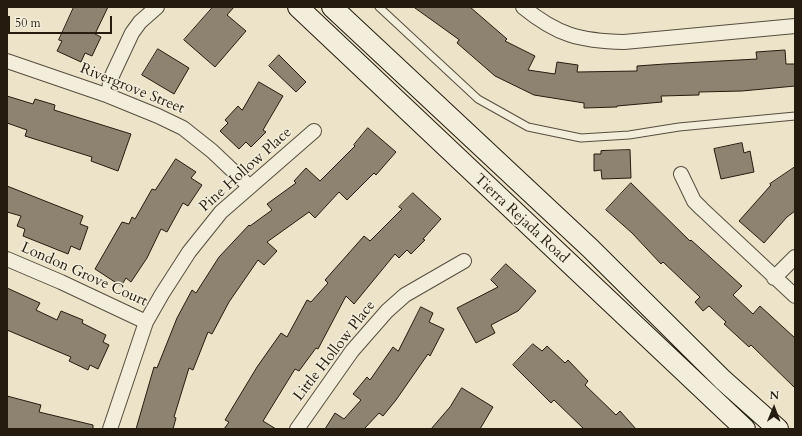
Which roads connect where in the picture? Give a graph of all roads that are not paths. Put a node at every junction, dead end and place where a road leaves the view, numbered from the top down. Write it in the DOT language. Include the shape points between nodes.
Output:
graph roads {
  1 [pos="157,7"];
  2 [pos="298,7"];
  3 [pos="379,7"];
  4 [pos="523,7"];
  5 [pos="334,8"];
  6 [pos="795,26"];
  7 [pos="7,61"];
  8 [pos="109,96"];
  9 [pos="795,116"];
  10 [pos="314,131"];
  11 [pos="681,174"];
  12 [pos="249,186"];
  13 [pos="795,257"];
  14 [pos="7,259"];
  15 [pos="464,261"];
  16 [pos="774,278"];
  17 [pos="795,296"];
  18 [pos="146,322"];
  19 [pos="110,429"];
  20 [pos="296,429"];
  21 [pos="745,429"];
  22 [pos="778,429"];
  1 -- 8 [label="street" via="132,33 110,80"];
  2 -- 21 [label="main road, Tierra Rejada Road"];
  3 -- 9 [label="lane" via="478,99 528,127 581,138"];
  4 -- 6 [label="street" via="553,29 598,42 624,42"];
  5 -- 22 [label="main road, Tierra Rejada Road" via="590,248 722,380"];
  7 -- 8 [label="street, Rivergrove Street"];
  8 -- 12 [label="street, Rivergrove Street" via="183,128"];
  10 -- 12 [label="street, Pine Hollow Place"];
  11 -- 16 [label="street" via="694,201"];
  12 -- 18 [label="street, Pine Hollow Place" via="203,233"];
  13 -- 16 [label="street"];
  14 -- 18 [label="street, London Grove Court"];
  15 -- 20 [label="street, Little Hollow Place" via="405,295 387,311 352,351"];
  16 -- 17 [label="street"];
  18 -- 19 [label="street, Pine Hollow Place"];
}
